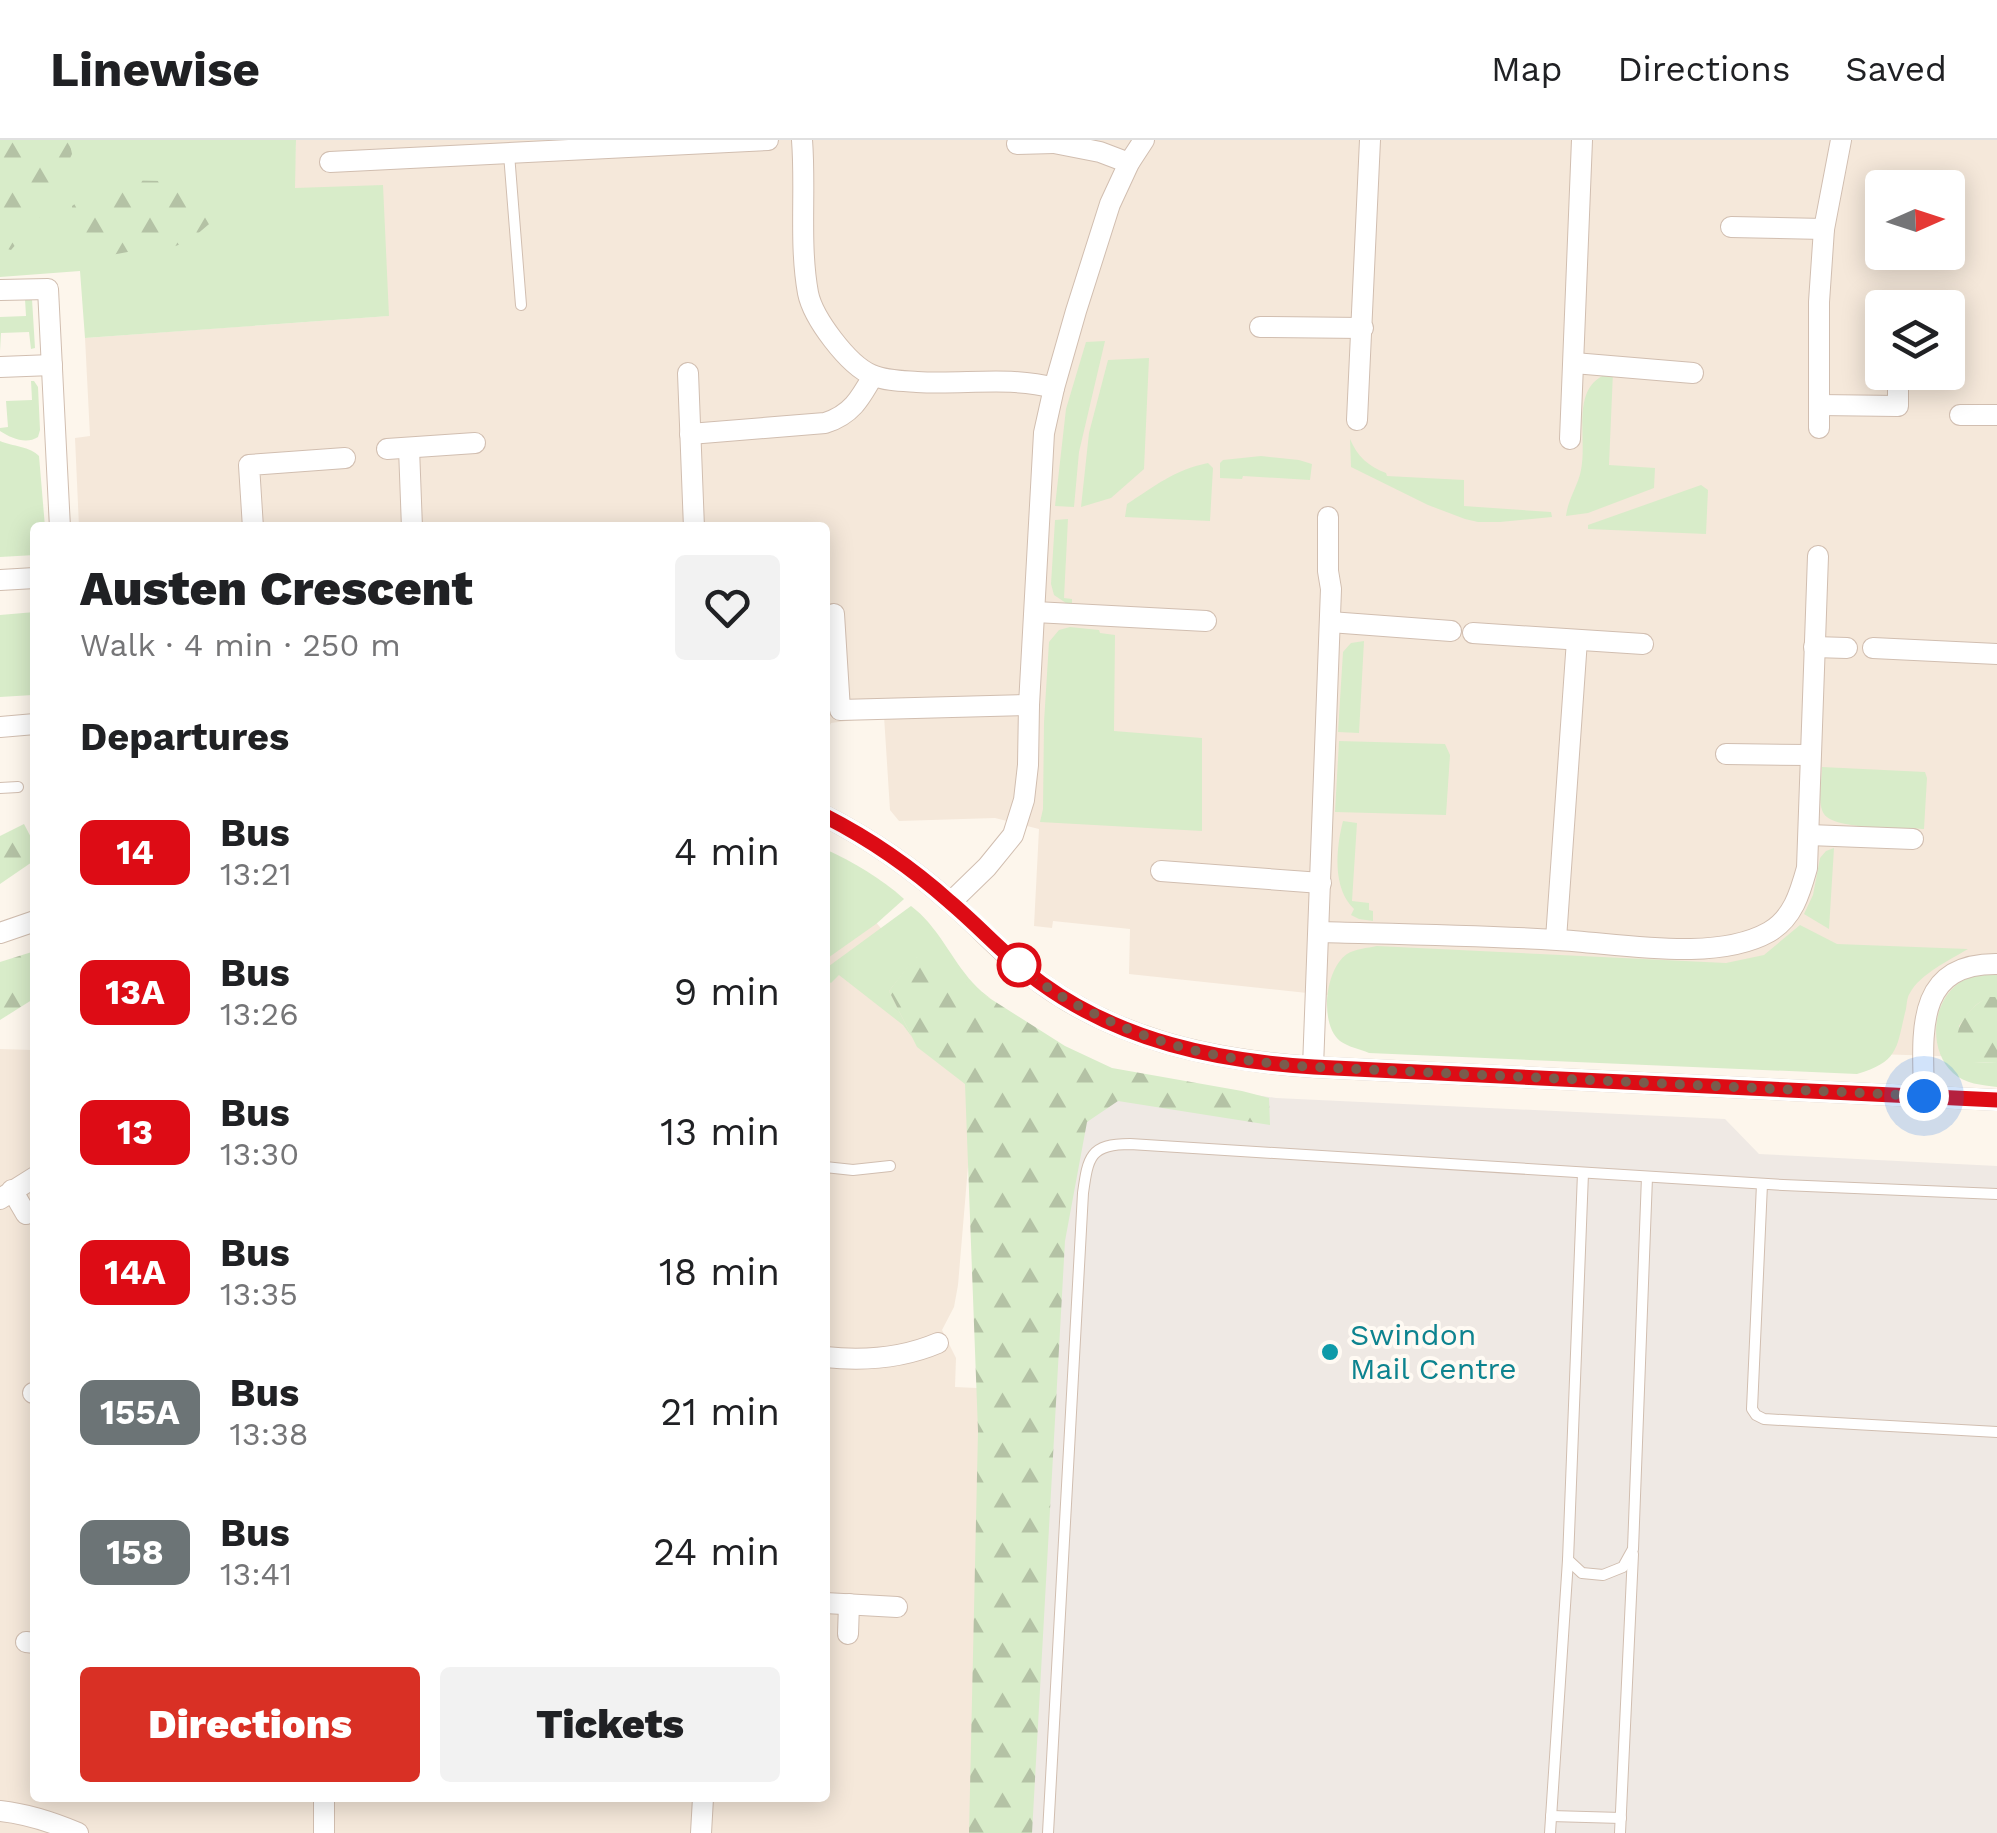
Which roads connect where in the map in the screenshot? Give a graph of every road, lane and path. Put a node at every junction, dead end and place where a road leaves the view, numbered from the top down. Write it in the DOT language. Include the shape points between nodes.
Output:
graph roads {
  1 [pos="768,140"];
  2 [pos="802,140"];
  3 [pos="1144,140"];
  4 [pos="1370,140"];
  5 [pos="1582,140"];
  6 [pos="1841,140"];
  7 [pos="1054,142"];
  8 [pos="598,144"];
  9 [pos="1017,144"];
  10 [pos="509,154"];
  11 [pos="330,162"];
  12 [pos="1129,163"];
  13 [pos="1731,227"];
  14 [pos="1824,229"];
  15 [pos="0,290"];
  16 [pos="521,306"];
  17 [pos="1260,327"];
  18 [pos="1362,328"];
  19 [pos="1574,363"];
  20 [pos="52,365"];
  21 [pos="0,367"];
  22 [pos="1693,373"];
  23 [pos="688,374"];
  24 [pos="873,376"];
  25 [pos="1054,388"];
  26 [pos="1898,390"];
  27 [pos="1819,405"];
  28 [pos="1960,415"];
  29 [pos="1997,415"];
  30 [pos="1357,420"];
  31 [pos="1819,428"];
  32 [pos="690,434"];
  33 [pos="1570,440"];
  34 [pos="475,442"];
  35 [pos="409,448"];
  36 [pos="386,450"];
  37 [pos="345,458"];
  38 [pos="1328,517"];
  39 [pos="60,522"];
  40 [pos="254,522"];
  41 [pos="412,522"];
  42 [pos="694,522"];
  43 [pos="1818,556"];
  44 [pos="30,578"];
  45 [pos="0,580"];
  46 [pos="1035,612"];
  47 [pos="834,614"];
  48 [pos="1206,621"];
  49 [pos="1330,622"];
  50 [pos="1576,640"];
  51 [pos="1643,644"];
  52 [pos="1814,647"];
  53 [pos="1847,648"];
  54 [pos="1873,648"];
  55 [pos="1997,654"];
  56 [pos="1029,705"];
  57 [pos="30,724"];
  58 [pos="0,727"];
  59 [pos="1726,754"];
  60 [pos="1810,755"];
  61 [pos="18,787"];
  62 [pos="0,788"];
  63 [pos="830,819"];
  64 [pos="1809,835"];
  65 [pos="1913,838"];
  66 [pos="1161,871"];
  67 [pos="1321,883"];
  68 [pos="951,902"];
  69 [pos="30,923"];
  70 [pos="1319,932"];
  71 [pos="0,933"];
  72 [pos="1556,940"];
  73 [pos="1997,964"];
  74 [pos="1314,1067"];
  75 [pos="1924,1096"];
  76 [pos="1997,1100"];
  77 [pos="890,1166"];
  78 [pos="830,1168"];
  79 [pos="1584,1173"];
  80 [pos="1647,1177"];
  81 [pos="30,1180"];
  82 [pos="1762,1184"];
  83 [pos="6,1194"];
  84 [pos="1997,1194"];
  85 [pos="26,1214"];
  86 [pos="938,1343"];
  87 [pos="830,1357"];
  88 [pos="1997,1432"];
  89 [pos="1633,1549"];
  90 [pos="1568,1560"];
  91 [pos="830,1603"];
  92 [pos="849,1604"];
  93 [pos="897,1606"];
  94 [pos="848,1634"];
  95 [pos="324,1802"];
  96 [pos="702,1802"];
  97 [pos="0,1812"];
  98 [pos="1551,1816"];
  99 [pos="1620,1818"];
  100 [pos="78,1833"];
  101 [pos="324,1833"];
  102 [pos="701,1833"];
  103 [pos="1048,1833"];
  104 [pos="1550,1833"];
  105 [pos="1620,1833"];
  1 -- 8 [label="street"];
  2 -- 24 [label="street" via="808,296 838,346"];
  3 -- 12 [label="street"];
  4 -- 18 [label="street"];
  5 -- 19 [label="street"];
  6 -- 14 [label="street"];
  7 -- 9 [label="street"];
  7 -- 12 [label="street"];
  8 -- 10 [label="street"];
  10 -- 11 [label="street"];
  10 -- 16 [label="lane"];
  12 -- 25 [label="street" via="1110,204"];
  13 -- 14 [label="street"];
  14 -- 27 [label="street"];
  15 -- 20 [label="street" via="48,289"];
  17 -- 18 [label="street"];
  18 -- 30 [label="street"];
  19 -- 22 [label="street"];
  19 -- 33 [label="street"];
  20 -- 21 [label="street"];
  20 -- 39 [label="street"];
  23 -- 32 [label="street"];
  24 -- 25 [label="street"];
  24 -- 32 [label="street" via="840,418"];
  25 -- 46 [label="street" via="1040,475"];
  26 -- 27 [label="street" via="1898,406"];
  27 -- 31 [label="street"];
  28 -- 29 [label="street"];
  32 -- 42 [label="street"];
  34 -- 35 [label="street"];
  35 -- 36 [label="street"];
  35 -- 41 [label="street"];
  37 -- 40 [label="street" via="249,465"];
  38 -- 49 [label="street"];
  43 -- 52 [label="street"];
  44 -- 45 [label="street"];
  46 -- 48 [label="street"];
  46 -- 56 [label="street"];
  47 -- 56 [label="street" via="840,710"];
  49 -- 50 [label="street"];
  49 -- 67 [label="street"];
  50 -- 51 [label="street"];
  50 -- 72 [label="street"];
  52 -- 53 [label="street"];
  52 -- 60 [label="street"];
  54 -- 55 [label="street"];
  56 -- 68 [label="street" via="1024,800 1013,835"];
  57 -- 58 [label="street"];
  59 -- 60 [label="street"];
  60 -- 64 [label="street"];
  61 -- 62 [label="lane"];
  63 -- 68 [label="street"];
  64 -- 65 [label="street"];
  64 -- 72 [label="street" via="1800,893 1768,932 1696,948"];
  66 -- 67 [label="street"];
  67 -- 70 [label="street"];
  68 -- 74 [label="street" via="1043,985 1122,1028 1198,1053"];
  69 -- 71 [label="street"];
  70 -- 72 [label="street"];
  70 -- 74 [label="street"];
  73 -- 75 [label="street" via="1958,970 1931,997 1923,1033"];
  74 -- 75 [label="street"];
  75 -- 76 [label="street"];
  77 -- 78 [label="lane"];
  79 -- 80 [label="lane"];
  79 -- 90 [label="lane"];
  79 -- 103 [label="lane" via="1130,1144 1091,1154 1083,1193"];
  80 -- 82 [label="lane"];
  80 -- 89 [label="lane"];
  81 -- 83 [label="street"];
  82 -- 84 [label="lane"];
  82 -- 88 [label="lane" via="1756,1415"];
  83 -- 85 [label="street"];
  86 -- 87 [label="street" via="901,1355"];
  89 -- 90 [label="lane" via="1623,1566 1603,1575 1582,1573"];
  89 -- 99 [label="lane"];
  90 -- 98 [label="lane"];
  91 -- 92 [label="street"];
  92 -- 93 [label="street"];
  92 -- 94 [label="street"];
  95 -- 101 [label="street"];
  96 -- 102 [label="street"];
  97 -- 100 [label="street"];
  98 -- 99 [label="lane"];
  98 -- 104 [label="lane"];
  99 -- 105 [label="lane"];
}
